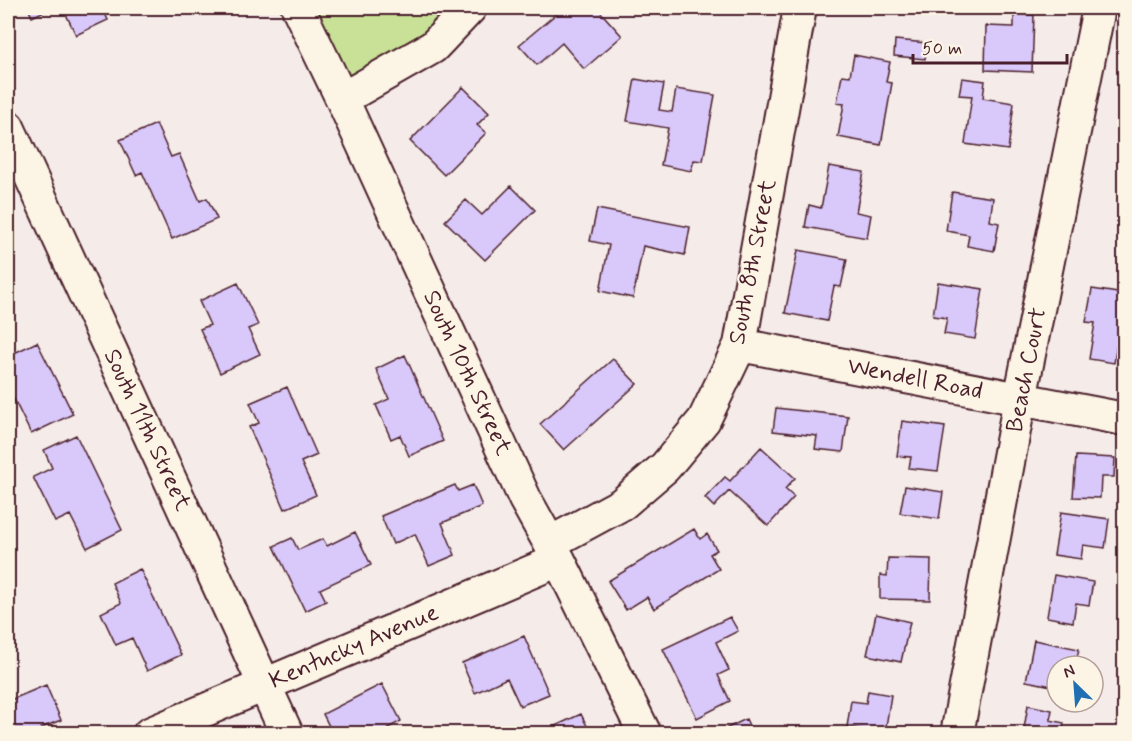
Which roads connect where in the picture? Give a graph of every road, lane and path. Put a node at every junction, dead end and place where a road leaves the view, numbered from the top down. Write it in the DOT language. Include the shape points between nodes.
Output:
graph roads {
  1 [pos="298,8"];
  2 [pos="470,8"];
  3 [pos="800,8"];
  4 [pos="1099,8"];
  5 [pos="342,99"];
  6 [pos="8,127"];
  7 [pos="741,345"];
  8 [pos="1020,399"];
  9 [pos="1125,419"];
  10 [pos="555,551"];
  11 [pos="265,684"];
  12 [pos="149,734"];
  13 [pos="287,734"];
  14 [pos="645,734"];
  15 [pos="957,734"];
  1 -- 5 [label="street, South 10th Street"];
  2 -- 5 [label="street" via="433,47"];
  3 -- 7 [label="street, South 8th Street"];
  4 -- 8 [label="street, Beach Court"];
  5 -- 10 [label="street, South 10th Street" via="525,499"];
  6 -- 11 [label="street, South 11th Street"];
  7 -- 8 [label="street, Wendell Road"];
  7 -- 10 [label="street, South 8th Street" via="704,420 665,467 622,504"];
  8 -- 9 [label="street, Wendell Road"];
  8 -- 15 [label="street, Beach Court"];
  10 -- 11 [label="street, Kentucky Avenue"];
  10 -- 14 [label="street, South 10th Street"];
  11 -- 12 [label="street, Kentucky Avenue"];
  11 -- 13 [label="street, South 11th Street"];
}
